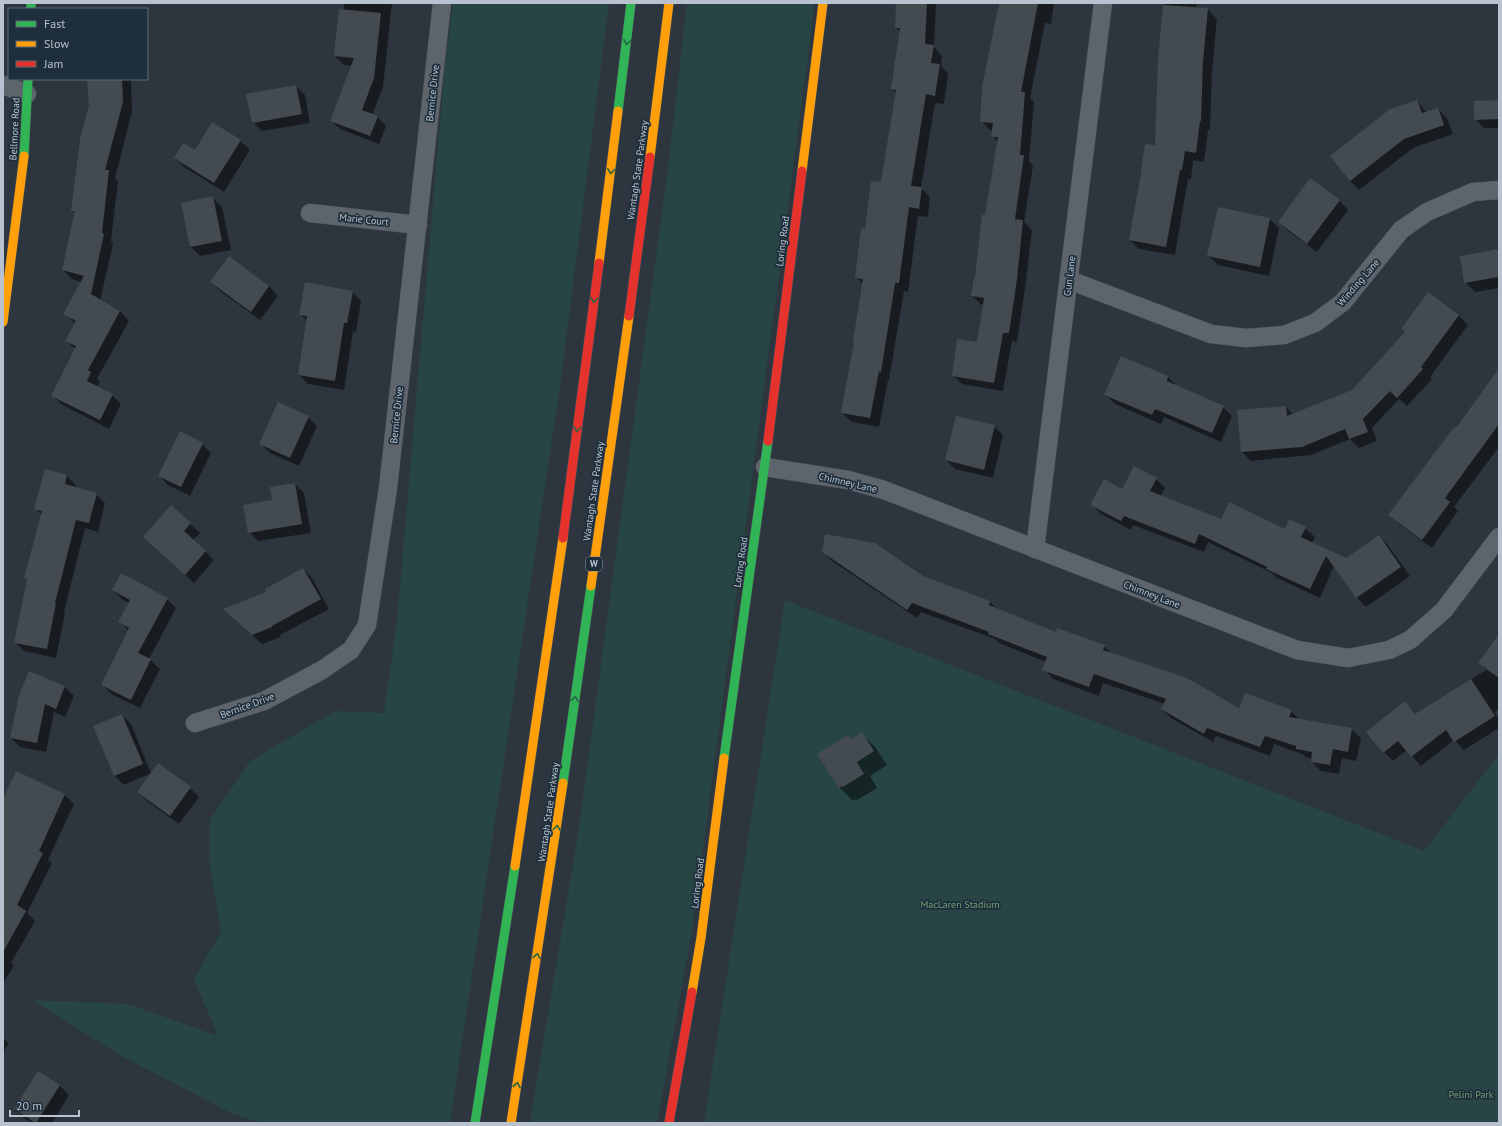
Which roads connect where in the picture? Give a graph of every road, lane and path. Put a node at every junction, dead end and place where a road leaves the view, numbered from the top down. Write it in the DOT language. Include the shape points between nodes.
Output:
graph roads {
  1 [pos="442,3"];
  2 [pos="631,3"];
  3 [pos="669,3"];
  4 [pos="823,3"];
  5 [pos="1103,3"];
  6 [pos="3,85"];
  7 [pos="27,86"];
  8 [pos="1499,190"];
  9 [pos="310,213"];
  10 [pos="418,225"];
  11 [pos="1068,280"];
  12 [pos="3,322"];
  13 [pos="765,467"];
  14 [pos="1499,537"];
  15 [pos="1035,549"];
  16 [pos="195,723"];
  17 [pos="475,1123"];
  18 [pos="511,1123"];
  19 [pos="669,1123"];
  1 -- 10 [label="street, Bernice Drive"];
  2 -- 17 [label="main road, one-way" via="601,254 548,646"];
  18 -- 3 [label="main road, Wantagh State Parkway / W, one-way" via="561,799 624,354"];
  4 -- 13 [label="main road, Loring Road"];
  5 -- 11 [label="street, Gun Lane"];
  6 -- 7 [label="street"];
  7 -- 12 [label="main road, Bellmore Road" via="23,168"];
  8 -- 11 [label="street, Winding Lane" via="1473,192 1427,212 1401,230 1343,302 1315,323 1284,335 1246,338 1212,334"];
  9 -- 10 [label="street, Marie Court"];
  10 -- 16 [label="street, Bernice Drive" via="388,488 367,625 351,650 322,670 264,701"];
  11 -- 15 [label="street, Gun Lane"];
  13 -- 15 [label="street, Chimney Lane" via="848,480 884,490"];
  13 -- 19 [label="main road, Loring Road" via="733,687 701,938"];
  14 -- 15 [label="street, Chimney Lane" via="1444,610 1410,640 1389,650 1348,658 1297,650"];
}
